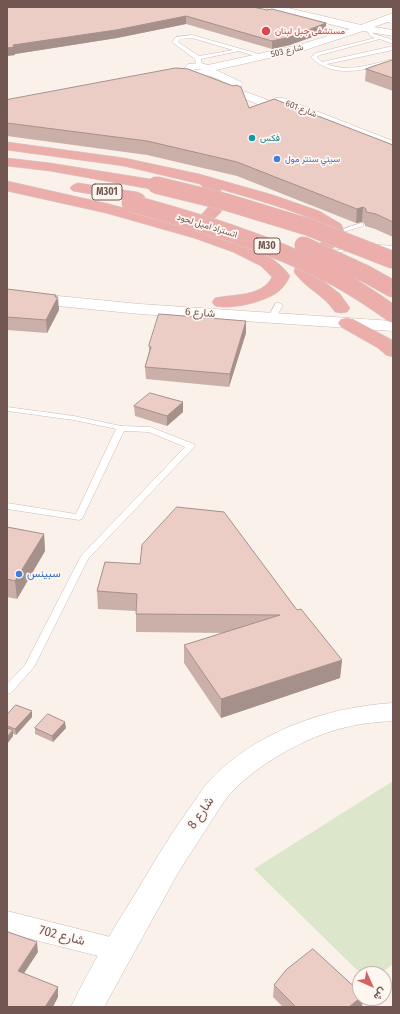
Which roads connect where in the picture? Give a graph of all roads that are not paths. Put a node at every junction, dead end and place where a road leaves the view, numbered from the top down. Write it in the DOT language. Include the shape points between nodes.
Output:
graph roads {
  1 [pos="272,7"];
  2 [pos="393,16"];
  3 [pos="388,21"];
  4 [pos="367,28"];
  5 [pos="393,33"];
  6 [pos="380,38"];
  7 [pos="393,42"];
  8 [pos="393,48"];
  9 [pos="240,50"];
  10 [pos="264,57"];
  11 [pos="393,61"];
  12 [pos="324,64"];
  13 [pos="194,70"];
  14 [pos="393,145"];
  15 [pos="7,146"];
  16 [pos="393,153"];
  17 [pos="7,162"];
  18 [pos="7,178"];
  19 [pos="205,180"];
  20 [pos="7,186"];
  21 [pos="77,188"];
  22 [pos="361,225"];
  23 [pos="182,228"];
  24 [pos="337,232"];
  25 [pos="393,248"];
  26 [pos="393,260"];
  27 [pos="303,272"];
  28 [pos="280,273"];
  29 [pos="7,286"];
  30 [pos="393,290"];
  31 [pos="7,296"];
  32 [pos="221,302"];
  33 [pos="276,311"];
  34 [pos="393,313"];
  35 [pos="344,316"];
  36 [pos="393,326"];
  37 [pos="390,342"];
  38 [pos="7,410"];
  39 [pos="121,428"];
  40 [pos="7,506"];
  41 [pos="7,690"];
  42 [pos="393,712"];
  43 [pos="7,922"];
  44 [pos="118,950"];
  45 [pos="87,1007"];
  1 -- 4 [label="street"];
  2 -- 3 [label="street, شارع 503"];
  3 -- 4 [label="street, شارع 503"];
  4 -- 5 [label="street"];
  4 -- 6 [label="lane" via="372,35"];
  4 -- 10 [label="street, شارع 503"];
  6 -- 7 [label="lane"];
  6 -- 12 [label="lane" via="314,57"];
  8 -- 12 [label="lane"];
  9 -- 10 [label="lane"];
  9 -- 13 [label="lane"];
  9 -- 13 [label="lane" via="192,36 178,38 176,42"];
  10 -- 13 [label="street, شارع 503"];
  11 -- 12 [label="lane" via="343,70"];
  13 -- 14 [label="street, شارع 601"];
  13 -- 16 [label="street, شارع 601" via="204,79"];
  15 -- 19 [label="highway" via="124,162"];
  17 -- 26 [label="highway, bridge" via="111,177 185,192 308,227"];
  18 -- 21 [label="highway, اتستراد اميل لحود / M30"];
  19 -- 23 [label="highway" via="214,189 217,200 214,213 206,219"];
  19 -- 24 [label="highway" via="313,214 330,223"];
  20 -- 23 [label="highway"];
  21 -- 30 [label="highway, M301, bridge" via="137,197 216,216 277,235 342,262"];
  21 -- 34 [label="highway, اتستراد اميل لحود / M30, bridge" via="185,218 274,249 341,280"];
  22 -- 24 [label="lane"];
  23 -- 28 [label="highway" via="251,253"];
  24 -- 27 [label="highway" via="335,239 303,267"];
  25 -- 27 [label="lane" via="356,245 323,257"];
  27 -- 28 [label="highway"];
  27 -- 35 [label="highway" via="317,287 339,302"];
  28 -- 32 [label="highway" via="279,281 260,294 247,299"];
  29 -- 32 [label="main road, شارع 6"];
  31 -- 33 [label="main road, شارع 6" via="148,309"];
  32 -- 33 [label="main road, شارع 6"];
  33 -- 35 [label="main road, شارع 6"];
  33 -- 35 [label="main road, شارع 6" via="311,321"];
  34 -- 35 [label="main road, شارع 6"];
  35 -- 36 [label="main road, شارع 6"];
  35 -- 37 [label="highway"];
  38 -- 39 [label="lane" via="74,418"];
  39 -- 40 [label="lane" via="79,518"];
  39 -- 41 [label="lane" via="150,430 191,446 84,558 29,667"];
  42 -- 44 [label="main road, شارع 8" via="374,712 328,723 284,740 244,765 220,786 186,834"];
  43 -- 44 [label="street, شارع 702"];
  44 -- 45 [label="main road, شارع 8"];
}
